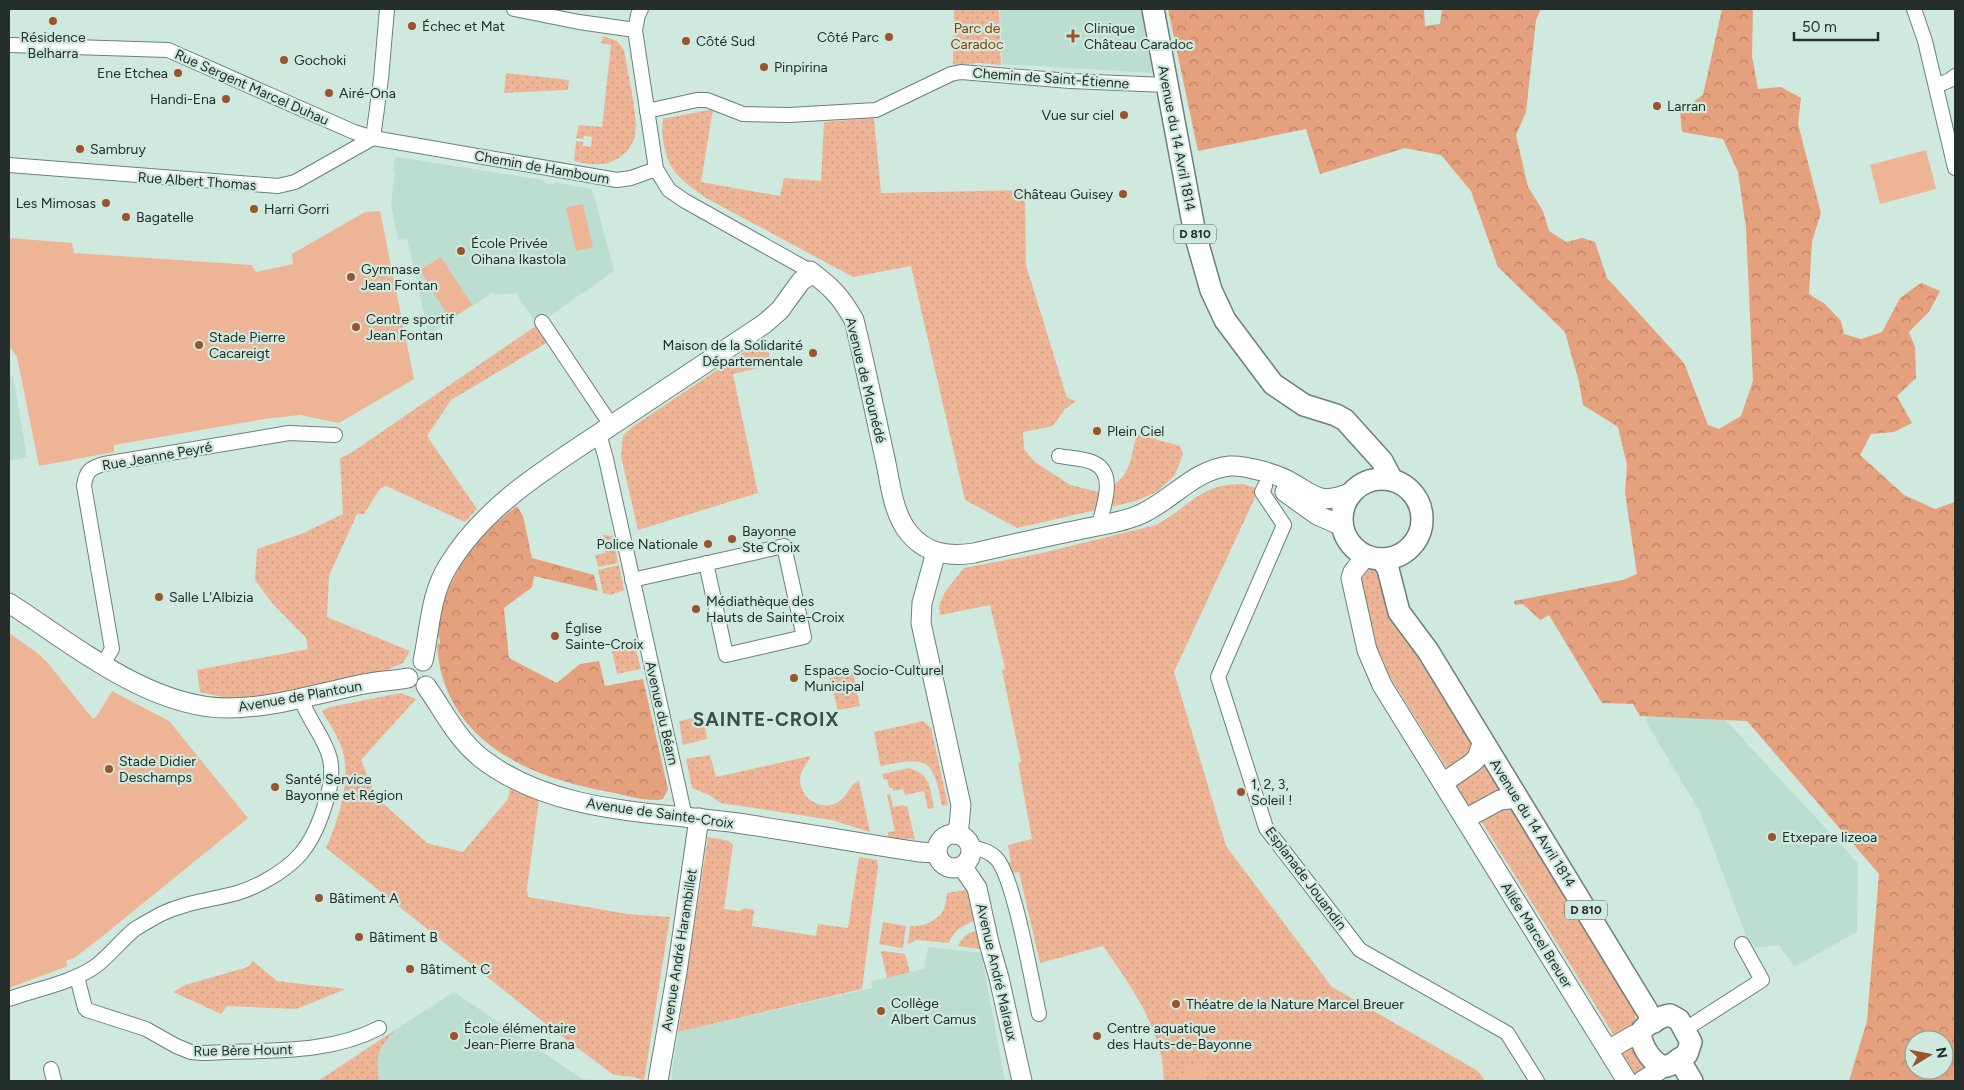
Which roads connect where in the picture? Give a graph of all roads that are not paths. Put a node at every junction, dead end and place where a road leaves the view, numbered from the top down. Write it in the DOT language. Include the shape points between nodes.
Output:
graph roads {
  1 [pos="387,9"];
  2 [pos="514,9"];
  3 [pos="641,9"];
  4 [pos="1154,9"];
  5 [pos="1914,9"];
  6 [pos="635,30"];
  7 [pos="9,45"];
  8 [pos="1955,76"];
  9 [pos="1167,85"];
  10 [pos="1936,86"];
  11 [pos="647,111"];
  12 [pos="373,138"];
  13 [pos="9,165"];
  14 [pos="1955,166"];
  15 [pos="656,170"];
  16 [pos="810,270"];
  17 [pos="542,322"];
  18 [pos="605,430"];
  19 [pos="335,435"];
  20 [pos="1360,435"];
  21 [pos="1058,456"];
  22 [pos="1392,480"];
  23 [pos="1269,481"];
  24 [pos="1357,488"];
  25 [pos="1099,525"];
  26 [pos="1342,526"];
  27 [pos="1414,542"];
  28 [pos="936,552"];
  29 [pos="1374,557"];
  30 [pos="706,563"];
  31 [pos="632,580"];
  32 [pos="9,603"];
  33 [pos="1428,651"];
  34 [pos="423,661"];
  35 [pos="103,664"];
  36 [pos="408,678"];
  37 [pos="426,686"];
  38 [pos="301,698"];
  39 [pos="1482,741"];
  40 [pos="1443,783"];
  41 [pos="1518,798"];
  42 [pos="692,818"];
  43 [pos="1465,819"];
  44 [pos="956,834"];
  45 [pos="971,847"];
  46 [pos="937,852"];
  47 [pos="962,866"];
  48 [pos="1742,944"];
  49 [pos="77,977"];
  50 [pos="9,999"];
  51 [pos="1039,1014"];
  52 [pos="1648,1027"];
  53 [pos="379,1028"];
  54 [pos="1684,1030"];
  55 [pos="1608,1050"];
  56 [pos="1670,1063"];
  57 [pos="658,1081"];
  58 [pos="1022,1081"];
  59 [pos="1537,1081"];
  60 [pos="1628,1081"];
  61 [pos="1642,1081"];
  62 [pos="1692,1081"];
  1 -- 12 [label="street"];
  2 -- 6 [label="street"];
  3 -- 6 [label="street"];
  4 -- 9 [label="main road, Avenue du 14 Avril 1814 / D 810"];
  5 -- 10 [label="street"];
  6 -- 11 [label="street"];
  7 -- 12 [label="street, Rue Sergent Marcel Duhau" via="168,50"];
  8 -- 10 [label="street"];
  9 -- 11 [label="street, Chemin de Saint-Étienne" via="961,72 876,110 743,114 707,100 697,100"];
  9 -- 20 [label="main road, Avenue du 14 Avril 1814 / D 810" via="1200,253 1211,290 1225,320 1273,384 1304,404 1346,420"];
  10 -- 14 [label="street"];
  11 -- 15 [label="street"];
  12 -- 13 [label="street, Rue Albert Thomas" via="295,182 278,186"];
  12 -- 15 [label="street, Chemin de Hamboum" via="617,180"];
  15 -- 16 [label="street" via="669,190 685,201"];
  16 -- 18 [label="street" via="780,310 764,324"];
  16 -- 28 [label="street, Avenue de Mounédé" via="831,286 854,320 895,505 909,534"];
  17 -- 18 [label="street, Avenue du Béarn"];
  18 -- 31 [label="street, Avenue du Béarn" via="606,458"];
  18 -- 34 [label="street" via="522,486 480,523 447,567 431,608"];
  19 -- 35 [label="street, Rue Jeanne Peyré" via="289,433 89,469 84,486 112,649"];
  20 -- 22 [label="main road, Avenue du 14 Avril 1814 / D 810" via="1382,461"];
  20 -- 24 [label="main road" via="1364,458"];
  21 -- 25 [label="street" via="1094,463 1103,471 1108,483"];
  22 -- 24 [label="main road" via="1379,479"];
  22 -- 27 [label="main road" via="1410,490 1421,510 1422,521"];
  23 -- 24 [label="street, Avenue de Mounédé" via="1288,480 1320,498 1340,497"];
  23 -- 25 [label="street, Avenue de Mounédé" via="1250,468 1231,466 1215,470 1200,474 1165,501 1141,514"];
  23 -- 26 [label="street, Avenue de Mounédé" via="1316,515"];
  23 -- 59 [label="street, Esplanade Jouandin" via="1262,492 1284,525 1218,677 1266,828 1360,950 1507,1033"];
  24 -- 26 [label="main road" via="1342,512"];
  25 -- 28 [label="street, Avenue de Mounédé" via="974,553"];
  26 -- 29 [label="main road" via="1349,542 1357,550"];
  27 -- 29 [label="main road" via="1400,554"];
  27 -- 33 [label="main road, Avenue du 14 Avril 1814 / D 810" via="1402,575 1403,591"];
  28 -- 44 [label="street" via="922,603 921,623 961,805"];
  29 -- 33 [label="main road, Avenue du 14 Avril 1814 / D 810" via="1388,569 1400,612"];
  29 -- 40 [label="street, Allée Marcel Breuer" via="1353,572 1351,578 1372,665"];
  30 -- 30 [label="street" via="726,655 804,637 784,546"];
  30 -- 31 [label="street"];
  31 -- 42 [label="street, Avenue du Béarn"];
  32 -- 35 [label="street, Avenue de Plantoun"];
  33 -- 39 [label="main road, Avenue du 14 Avril 1814 / D 810"];
  34 -- 36 [label="street" via="411,665"];
  34 -- 37 [label="street" via="434,672"];
  35 -- 38 [label="street, Avenue de Plantoun" via="150,690 204,706 252,707"];
  36 -- 37 [label="street" via="413,685"];
  36 -- 38 [label="street, Avenue de Plantoun" via="362,684"];
  37 -- 42 [label="street, Avenue de Sainte-Croix" via="470,748 516,779 550,794 590,804"];
  38 -- 49 [label="street" via="331,766 328,794 306,849 288,867 249,889 196,901 148,922"];
  39 -- 40 [label="street" via="1478,758"];
  39 -- 41 [label="main road, Avenue du 14 Avril 1814 / D 810"];
  40 -- 43 [label="street, Allée Marcel Breuer"];
  41 -- 43 [label="street" via="1500,800"];
  41 -- 52 [label="main road, Avenue du 14 Avril 1814 / D 810"];
  42 -- 46 [label="street, Avenue de Sainte-Croix"];
  42 -- 57 [label="street, Avenue André Harambillet" via="678,963"];
  43 -- 55 [label="street, Allée Marcel Breuer"];
  44 -- 45 [label="street" via="966,838"];
  44 -- 46 [label="street" via="944,837"];
  45 -- 47 [label="street" via="970,858"];
  45 -- 51 [label="street" via="995,857 1010,882"];
  46 -- 47 [label="street" via="944,865"];
  47 -- 58 [label="street, Avenue André Malraux" via="977,888"];
  48 -- 54 [label="street" via="1762,980"];
  49 -- 50 [label="street"];
  49 -- 53 [label="street, Rue Bère Hount" via="87,1010 146,1029 191,1052 319,1047 363,1036"];
  52 -- 54 [label="main road" via="1670,1015 1679,1020"];
  52 -- 55 [label="street"];
  52 -- 56 [label="main road, Avenue du 14 Avril 1814" via="1642,1041 1654,1063"];
  54 -- 56 [label="main road" via="1691,1042 1687,1054"];
  55 -- 60 [label="street, Allée Marcel Breuer"];
  56 -- 61 [label="street"];
  56 -- 62 [label="main road, Avenue du 14 Avril 1814"];
}
